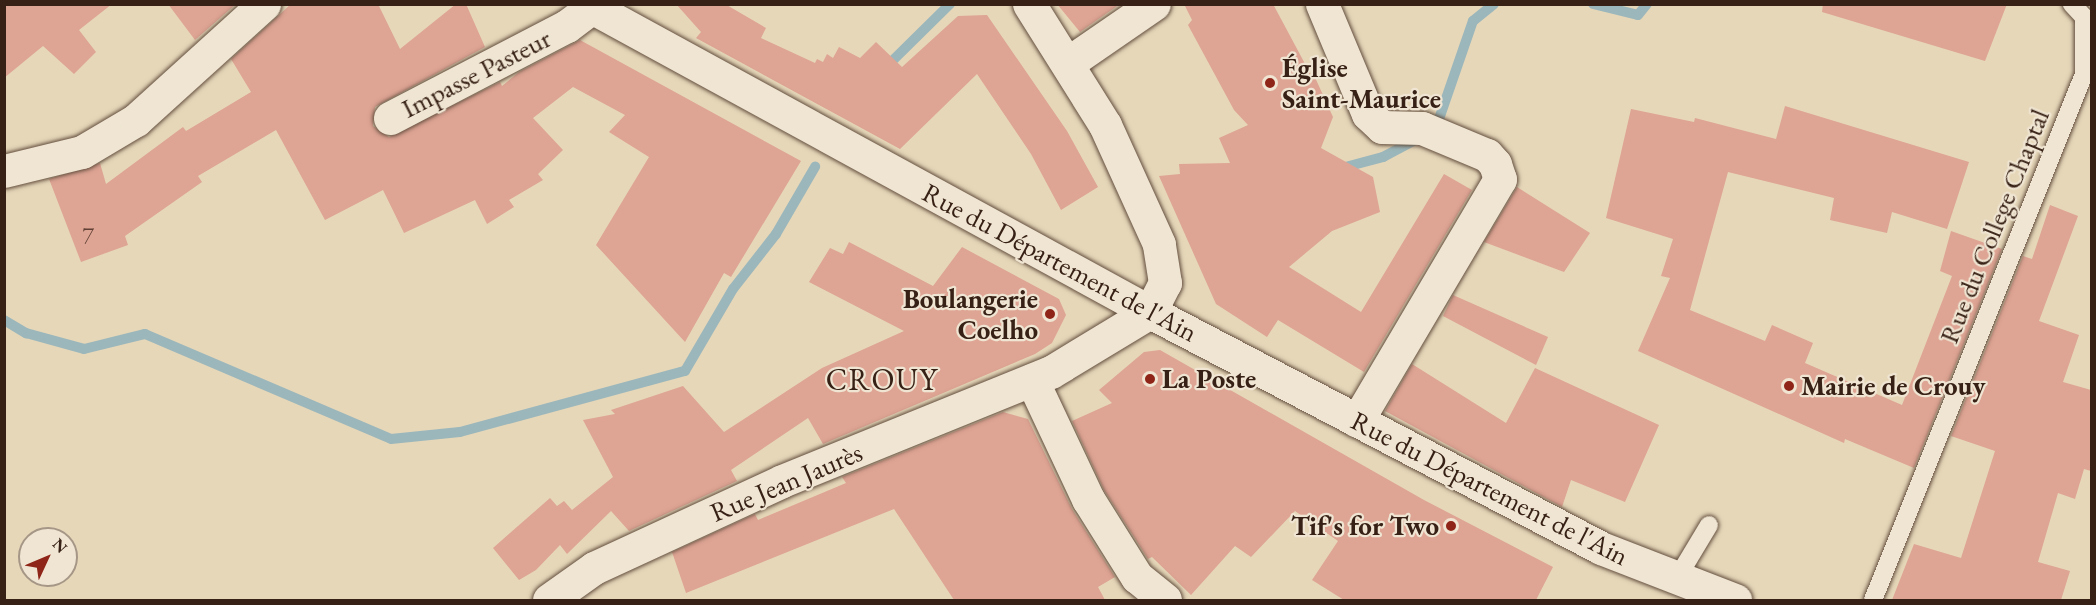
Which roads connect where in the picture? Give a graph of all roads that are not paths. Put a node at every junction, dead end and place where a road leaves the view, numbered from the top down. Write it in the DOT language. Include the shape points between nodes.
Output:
graph roads {
  1 [pos="264,4"];
  2 [pos="1029,4"];
  3 [pos="1154,4"];
  4 [pos="1322,4"];
  5 [pos="2072,4"];
  6 [pos="591,6"];
  7 [pos="1068,63"];
  8 [pos="390,117"];
  9 [pos="4,171"];
  10 [pos="1150,312"];
  11 [pos="1032,380"];
  12 [pos="1357,421"];
  13 [pos="1709,525"];
  14 [pos="1676,580"];
  15 [pos="549,600"];
  16 [pos="1165,600"];
  17 [pos="1735,600"];
  18 [pos="1873,600"];
  1 -- 9 [label="street" via="136,120 82,152"];
  2 -- 7 [label="street"];
  3 -- 7 [label="street"];
  4 -- 12 [label="street" via="1368,114 1382,127 1421,131 1487,155 1500,179"];
  5 -- 18 [label="lane, Rue du College Chaptal" via="2084,17 2084,74"];
  6 -- 8 [label="street, Impasse Pasteur" via="567,26"];
  6 -- 10 [label="street, Rue du Département de l'Ain"];
  7 -- 10 [label="street" via="1105,125 1160,244 1165,283"];
  10 -- 11 [label="street, Rue Jean Jaurès"];
  10 -- 12 [label="street, Rue du Département de l'Ain"];
  11 -- 15 [label="street, Rue Jean Jaurès" via="782,481 594,568"];
  11 -- 16 [label="street" via="1088,499 1137,577"];
  12 -- 14 [label="street, Rue du Département de l'Ain" via="1600,548"];
  13 -- 14 [label="lane"];
  14 -- 17 [label="street, Rue du Département de l'Ain"];
}
